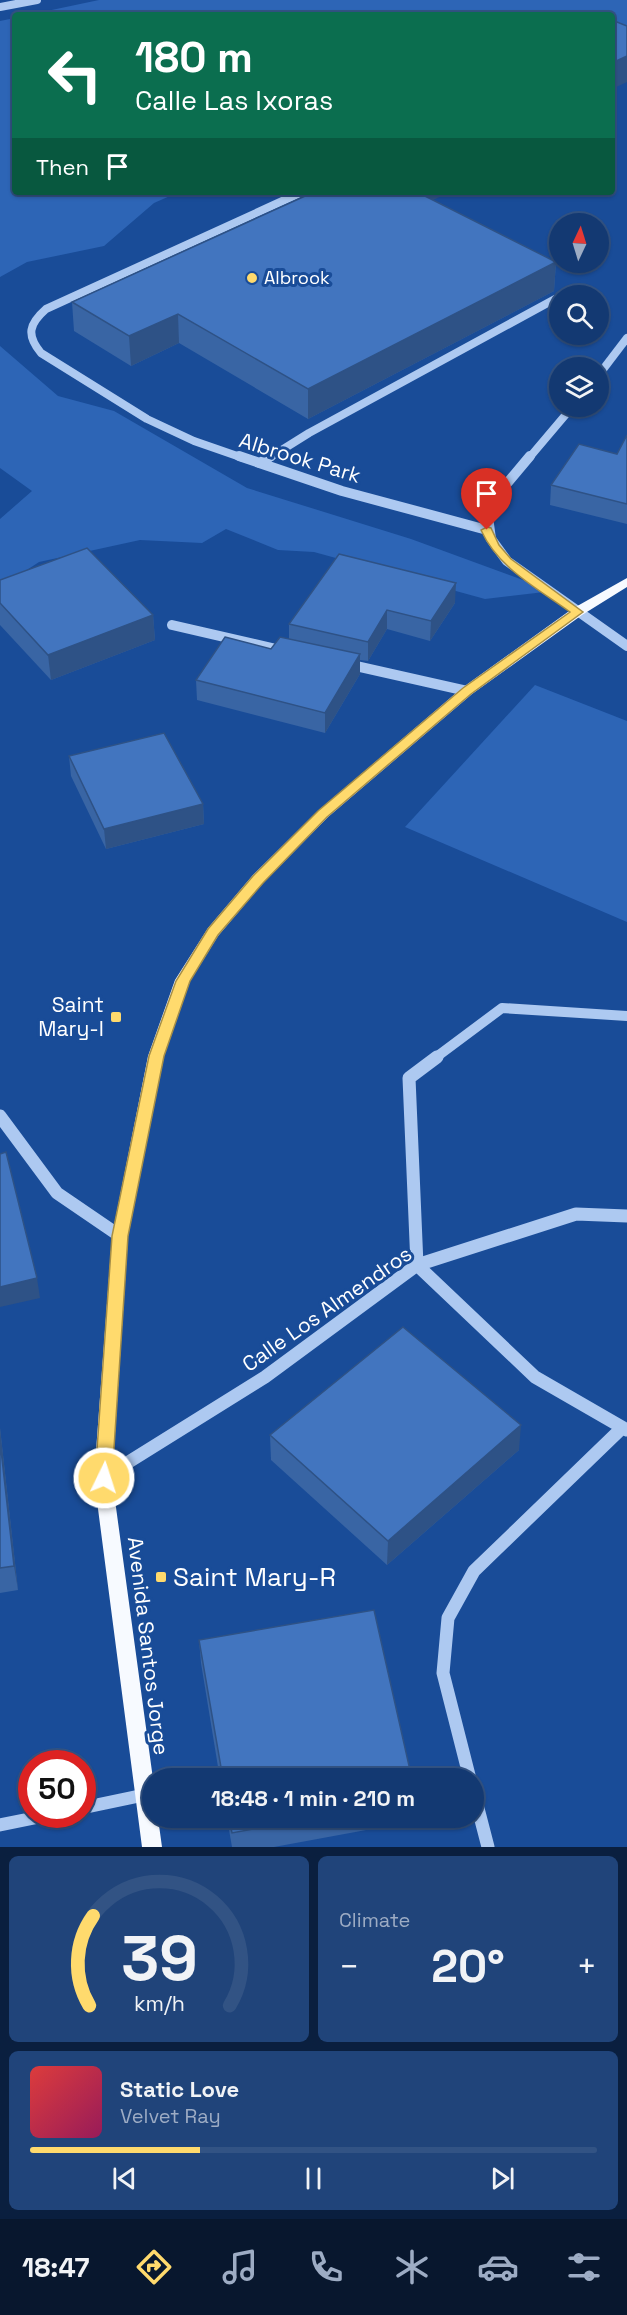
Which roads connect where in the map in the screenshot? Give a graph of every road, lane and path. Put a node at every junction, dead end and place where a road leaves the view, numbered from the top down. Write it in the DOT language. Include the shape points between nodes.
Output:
graph roads {
  1 [pos="37,0"];
  2 [pos="0,7"];
  3 [pos="295,195"];
  4 [pos="549,302"];
  5 [pos="627,338"];
  6 [pos="609,362"];
  7 [pos="564,417"];
  8 [pos="260,463"];
  9 [pos="487,530"];
  10 [pos="627,582"];
  11 [pos="577,612"];
  12 [pos="172,626"];
  13 [pos="627,646"];
  14 [pos="297,653"];
  15 [pos="331,661"];
  16 [pos="467,691"];
  17 [pos="627,1016"];
  18 [pos="0,1116"];
  19 [pos="627,1216"];
  20 [pos="120,1236"];
  21 [pos="417,1265"];
  22 [pos="625,1429"];
  23 [pos="104,1478"];
  24 [pos="467,1768"];
  25 [pos="142,1779"];
  26 [pos="142,1795"];
  27 [pos="96,1805"];
  28 [pos="18,1821"];
  29 [pos="0,1825"];
  30 [pos="149,1828"];
  31 [pos="483,1828"];
  32 [pos="152,1847"];
  33 [pos="488,1847"];
  1 -- 2 [label="street"];
  3 -- 8 [label="street, Albrook Park" via="46,309 29,330 31,341 41,352 147,419 194,441"];
  4 -- 8 [label="street"];
  5 -- 6 [label="street"];
  7 -- 9 [label="street" via="494,499 487,515"];
  8 -- 9 [label="street, Albrook Park" via="342,491"];
  9 -- 11 [label="street" via="507,561"];
  10 -- 11 [label="main road, Avenida Santos Jorge"];
  11 -- 13 [label="street"];
  11 -- 16 [label="main road, Avenida Santos Jorge"];
  12 -- 14 [label="street"];
  15 -- 16 [label="street"];
  16 -- 20 [label="main road, Avenida Santos Jorge" via="323,814 258,879 213,932 183,981 156,1056"];
  17 -- 21 [label="street" via="502,1008 409,1078"];
  18 -- 20 [label="street" via="57,1193"];
  19 -- 21 [label="street, Calle Los Almendros" via="576,1214"];
  20 -- 23 [label="main road, Avenida Santos Jorge"];
  21 -- 22 [label="street" via="535,1377"];
  21 -- 23 [label="street, Calle Los Almendros" via="265,1377"];
  22 -- 24 [label="street" via="474,1571 448,1618 443,1673"];
  23 -- 25 [label="main road, Avenida Santos Jorge"];
  26 -- 27 [label="street"];
  28 -- 29 [label="street"];
  30 -- 32 [label="main road, Avenida Santos Jorge"];
  31 -- 33 [label="street"];
}
